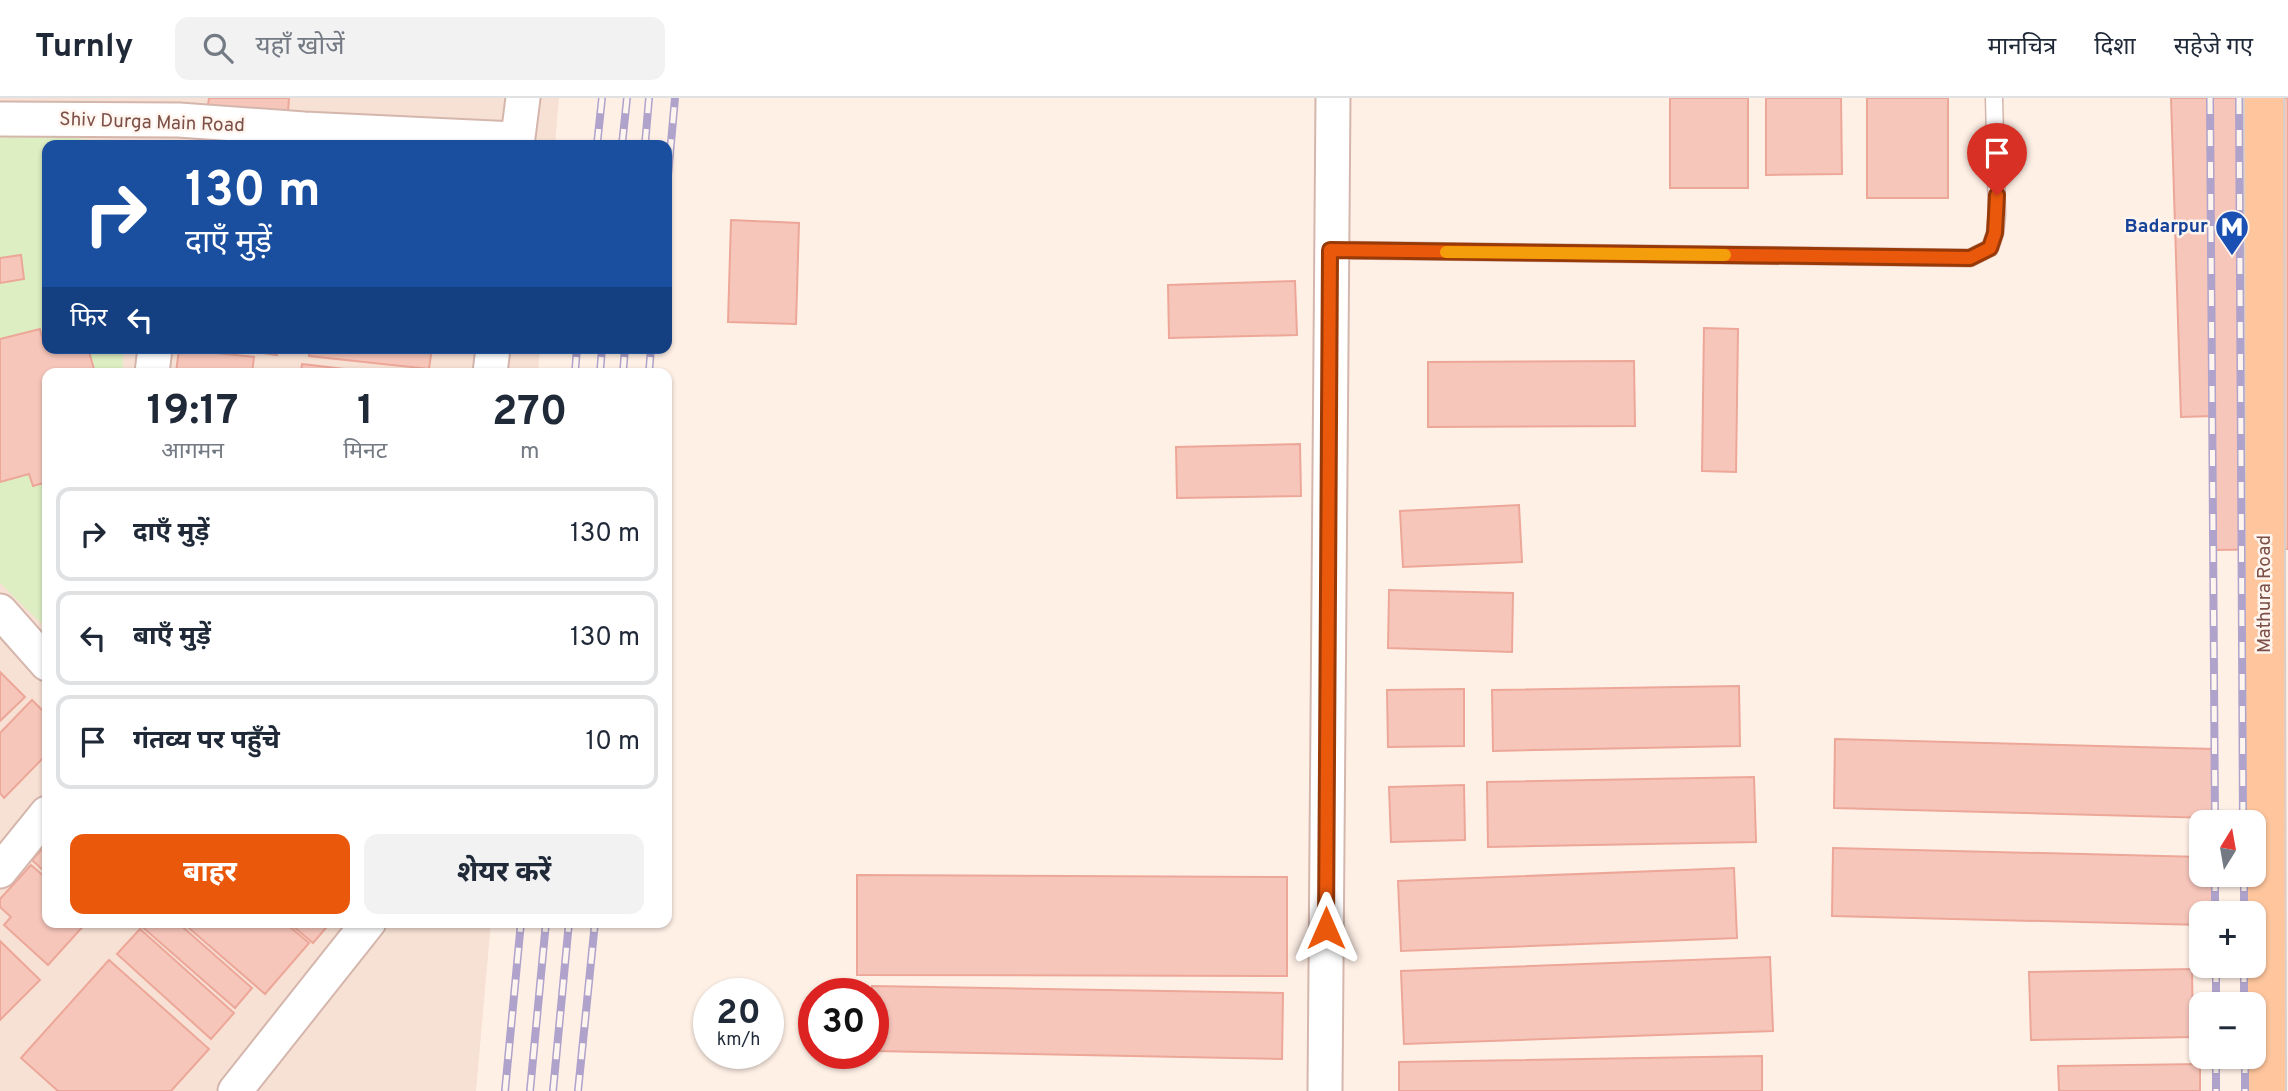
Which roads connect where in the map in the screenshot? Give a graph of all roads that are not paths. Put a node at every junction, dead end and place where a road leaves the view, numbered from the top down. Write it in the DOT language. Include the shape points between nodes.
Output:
graph roads {
  1 [pos="523,98"];
  2 [pos="1333,98"];
  3 [pos="1994,98"];
  4 [pos="2264,98"];
  5 [pos="0,119"];
  6 [pos="179,121"];
  7 [pos="484,140"];
  8 [pos="517,140"];
  9 [pos="1330,250"];
  10 [pos="0,611"];
  11 [pos="42,657"];
  12 [pos="42,819"];
  13 [pos="0,871"];
  14 [pos="364,928"];
  15 [pos="234,1091"];
  16 [pos="1325,1091"];
  17 [pos="2266,1091"];
  1 -- 8 [label="street"];
  2 -- 9 [label="street"];
  3 -- 9 [label="lane" via="1995,233 1990,248 1970,258"];
  4 -- 17 [label="main road, Mathura Road"];
  5 -- 6 [label="street, Shiv Durga Main Road"];
  6 -- 7 [label="street, Shiv Durga Main Road"];
  9 -- 16 [label="street"];
  10 -- 11 [label="street"];
  12 -- 13 [label="street"];
  14 -- 15 [label="street"];
}
